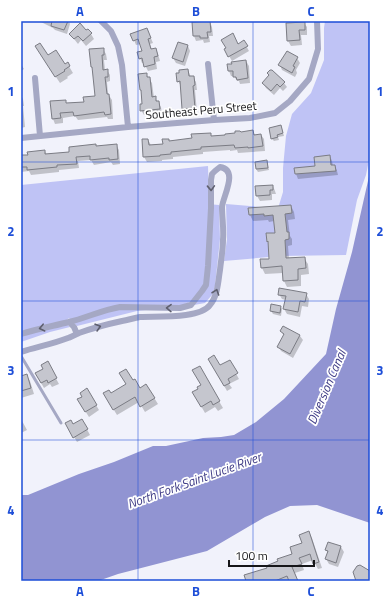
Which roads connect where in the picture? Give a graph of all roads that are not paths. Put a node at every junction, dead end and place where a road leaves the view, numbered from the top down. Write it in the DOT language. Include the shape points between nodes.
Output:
graph roads {
  1 [pos="101,21"];
  2 [pos="317,21"];
  3 [pos="208,64"];
  4 [pos="35,78"];
  5 [pos="214,120"];
  6 [pos="128,127"];
  7 [pos="40,136"];
  8 [pos="21,138"];
  9 [pos="211,202"];
  10 [pos="223,203"];
  11 [pos="191,305"];
  12 [pos="194,313"];
  13 [pos="69,322"];
  14 [pos="21,334"];
  15 [pos="77,334"];
  16 [pos="21,352"];
  17 [pos="21,356"];
  18 [pos="61,423"];
  1 -- 6 [label="street" via="111,31 118,46"];
  2 -- 5 [label="street, Southeast Peru Street" via="318,49 309,79 290,101 275,113 250,118"];
  3 -- 5 [label="street"];
  4 -- 7 [label="street"];
  5 -- 6 [label="street, Southeast Peru Street"];
  6 -- 7 [label="street, Southeast Peru Street"];
  7 -- 8 [label="street, Southeast Peru Street"];
  9 -- 10 [label="street"];
  10 -- 9 [label="street, one-way" via="229,174 220,167 212,174"];
  9 -- 11 [label="street" via="206,285"];
  12 -- 10 [label="street, one-way" via="210,306 218,286 223,239"];
  11 -- 12 [label="street"];
  11 -- 13 [label="street, one-way" via="180,308 120,307"];
  15 -- 12 [label="street, one-way" via="138,317"];
  13 -- 14 [label="street, one-way"];
  13 -- 15 [label="street"];
  15 -- 16 [label="street"];
  17 -- 18 [label="lane"];
}
